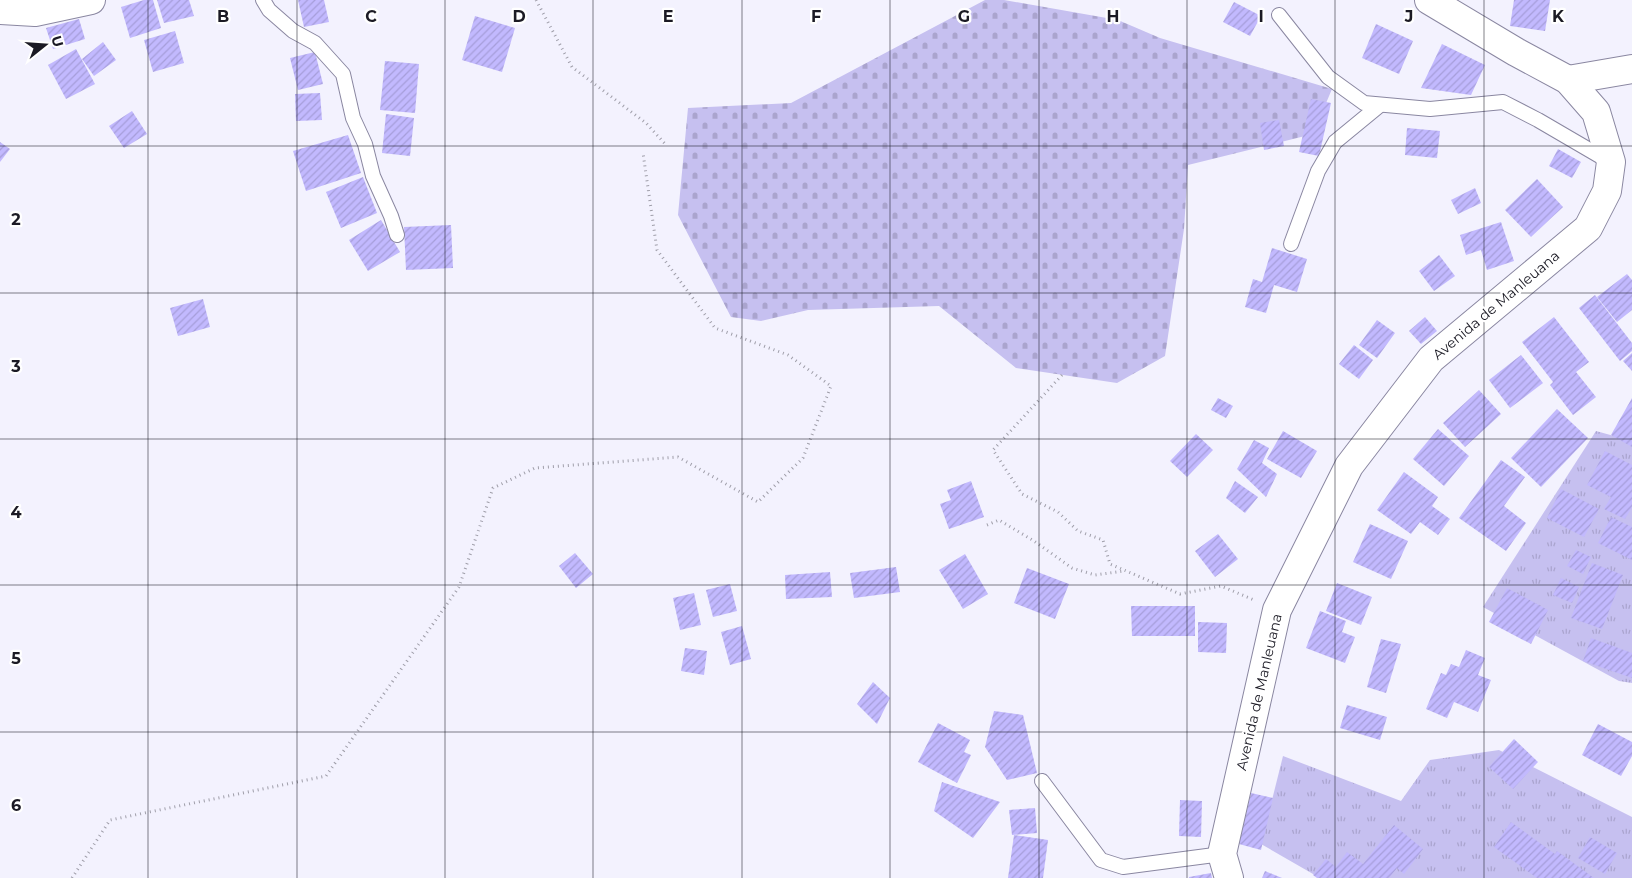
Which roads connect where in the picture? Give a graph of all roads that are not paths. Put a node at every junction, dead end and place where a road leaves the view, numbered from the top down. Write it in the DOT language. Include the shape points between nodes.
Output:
graph roads {
  1 [pos="91,0"];
  2 [pos="263,0"];
  3 [pos="1429,0"];
  4 [pos="0,10"];
  5 [pos="1279,15"];
  6 [pos="1632,69"];
  7 [pos="1568,80"];
  8 [pos="1380,105"];
  9 [pos="1610,162"];
  10 [pos="397,235"];
  11 [pos="1291,244"];
  12 [pos="1042,780"];
  13 [pos="1226,866"];
  1 -- 4 [label="street" via="36,12"];
  2 -- 10 [label="lane" via="269,10 293,31 315,43 343,74 353,118"];
  3 -- 7 [label="street, Avenida de Manleuana"];
  5 -- 8 [label="lane" via="1328,77 1364,103"];
  6 -- 7 [label="street"];
  7 -- 9 [label="street, Avenida de Manleuana" via="1596,112"];
  8 -- 9 [label="lane" via="1430,109 1503,102"];
  8 -- 11 [label="lane" via="1335,142 1318,171"];
  9 -- 13 [label="street, Avenida de Manleuana" via="1607,191 1588,228 1431,359 1349,466 1277,610"];
  12 -- 13 [label="lane" via="1101,860 1123,867"];
}
